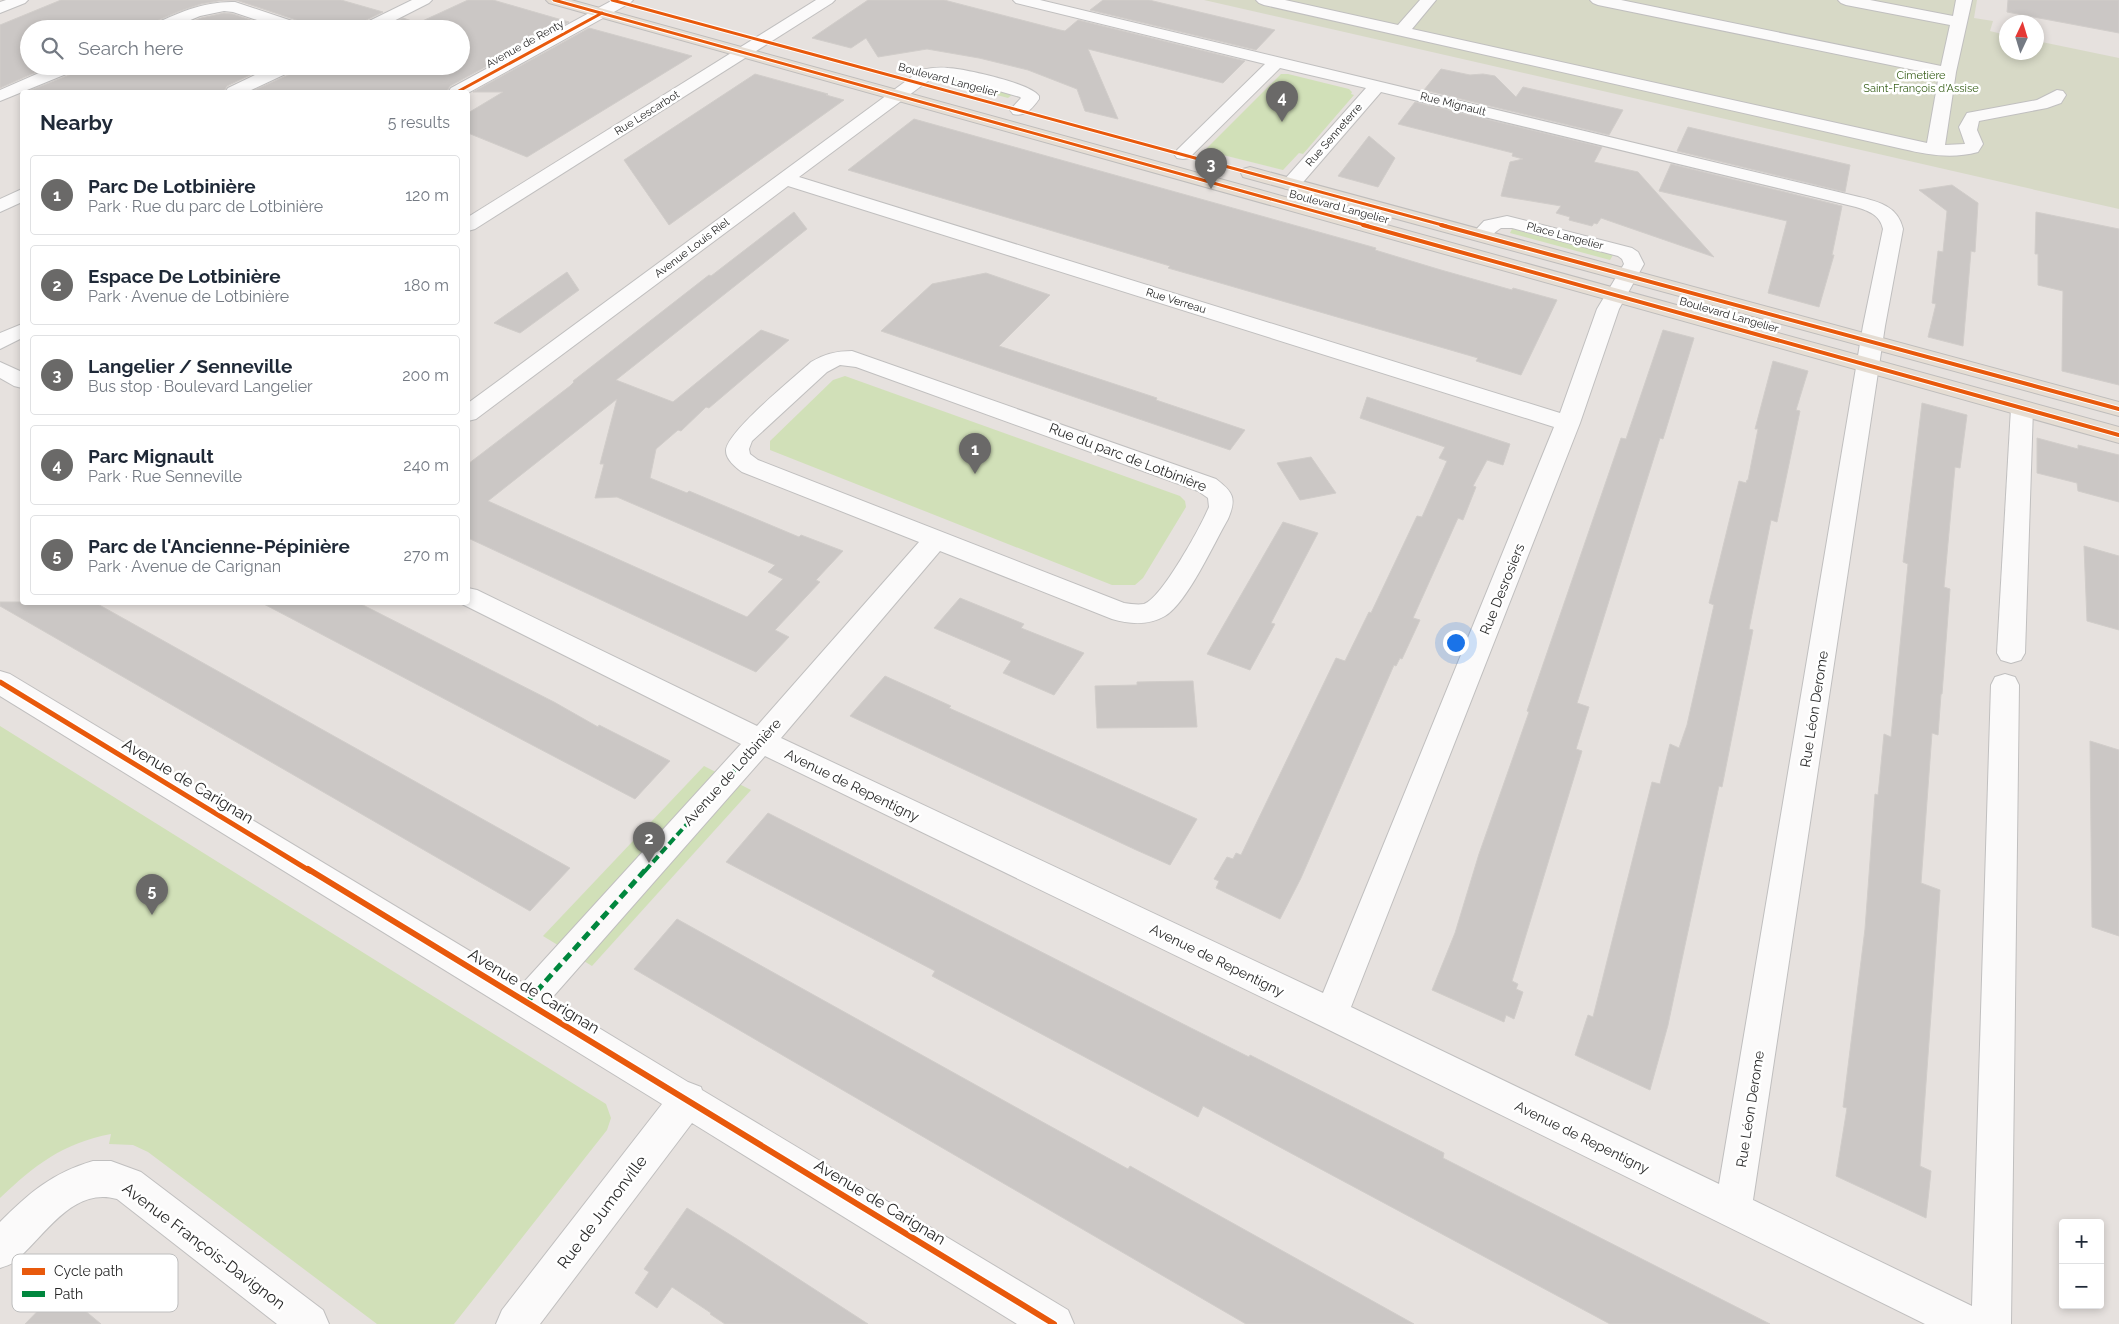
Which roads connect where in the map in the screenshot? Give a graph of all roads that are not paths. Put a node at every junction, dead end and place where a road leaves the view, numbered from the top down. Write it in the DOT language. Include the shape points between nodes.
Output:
graph roads {
  1 [pos="20,0"];
  2 [pos="424,0"];
  3 [pos="554,0"];
  4 [pos="827,0"];
  5 [pos="1021,0"];
  6 [pos="1264,0"];
  7 [pos="1428,0"];
  8 [pos="1598,0"];
  9 [pos="1846,0"];
  10 [pos="1964,0"];
  11 [pos="615,4"];
  12 [pos="0,8"];
  13 [pos="178,20"];
  14 [pos="274,20"];
  15 [pos="383,20"];
  16 [pos="1960,22"];
  17 [pos="1402,31"];
  18 [pos="762,40"];
  19 [pos="743,52"];
  20 [pos="1276,62"];
  21 [pos="1948,72"];
  22 [pos="49,75"];
  23 [pos="269,75"];
  24 [pos="916,82"];
  25 [pos="1377,86"];
  26 [pos="238,90"];
  27 [pos="461,90"];
  28 [pos="899,95"];
  29 [pos="2057,95"];
  30 [pos="0,96"];
  31 [pos="1935,149"];
  32 [pos="1183,154"];
  33 [pos="785,179"];
  34 [pos="1291,184"];
  35 [pos="20,196"];
  36 [pos="0,206"];
  37 [pos="1884,212"];
  38 [pos="470,224"];
  39 [pos="1481,236"];
  40 [pos="1622,284"];
  41 [pos="20,331"];
  42 [pos="0,342"];
  43 [pos="1870,353"];
  44 [pos="0,370"];
  45 [pos="20,379"];
  46 [pos="2022,408"];
  47 [pos="2119,409"];
  48 [pos="470,413"];
  49 [pos="1568,423"];
  50 [pos="2119,435"];
  51 [pos="935,540"];
  52 [pos="470,598"];
  53 [pos="2011,653"];
  54 [pos="0,682"];
  55 [pos="2005,685"];
  56 [pos="761,741"];
  57 [pos="527,1002"];
  58 [pos="1331,1014"];
  59 [pos="688,1100"];
  60 [pos="1733,1210"];
  61 [pos="0,1249"];
  62 [pos="309,1324"];
  63 [pos="516,1324"];
  64 [pos="1054,1324"];
  65 [pos="1967,1324"];
  66 [pos="1991,1324"];
  1 -- 12 [label="street"];
  2 -- 15 [label="street"];
  3 -- 11 [label="main road, Boulevard Langelier"];
  4 -- 18 [label="street, Rue Lescarbot"];
  5 -- 20 [label="street, Rue Mignault"];
  6 -- 17 [label="street"];
  7 -- 17 [label="street"];
  8 -- 21 [label="street"];
  9 -- 16 [label="street"];
  10 -- 16 [label="street"];
  11 -- 18 [label="main road, Boulevard Langelier"];
  11 -- 19 [label="main road, Boulevard Langelier"];
  11 -- 27 [label="street, Avenue de Renty"];
  13 -- 14 [label="street" via="202,10 224,6"];
  16 -- 21 [label="street"];
  17 -- 31 [label="street"];
  18 -- 19 [label="street, Rue Lescarbot"];
  18 -- 24 [label="main road, Boulevard Langelier"];
  19 -- 28 [label="main road, Boulevard Langelier"];
  19 -- 38 [label="street, Rue Lescarbot"];
  20 -- 25 [label="street, Rue Mignault"];
  20 -- 32 [label="street"];
  21 -- 31 [label="street"];
  22 -- 30 [label="street"];
  23 -- 26 [label="street"];
  24 -- 28 [label="street, Avenue Louis Riel"];
  24 -- 32 [label="main road, Boulevard Langelier"];
  25 -- 34 [label="street, Rue Senneterre"];
  25 -- 37 [label="street, Rue Mignault" via="1849,200"];
  28 -- 33 [label="street, Avenue Louis Riel"];
  28 -- 40 [label="main road, Boulevard Langelier"];
  29 -- 31 [label="street" via="2056,99 2041,104 1973,117 1967,129 1974,144 1972,148"];
  32 -- 34 [label="main road, Boulevard Langelier"];
  33 -- 48 [label="street, Avenue Louis Riel"];
  33 -- 49 [label="street, Rue Verreau"];
  34 -- 39 [label="main road, Boulevard Langelier"];
  35 -- 36 [label="street"];
  37 -- 43 [label="street, Rue Léon Derome" via="1893,228"];
  39 -- 40 [label="street, Place Langelier" via="1491,224 1504,221 1617,250 1634,260"];
  40 -- 43 [label="main road, Boulevard Langelier"];
  40 -- 49 [label="street, Rue Desrosiers" via="1608,309"];
  41 -- 42 [label="street"];
  43 -- 46 [label="main road, Boulevard Langelier"];
  43 -- 47 [label="main road, Boulevard Langelier"];
  43 -- 60 [label="street, Rue Léon Derome"];
  44 -- 45 [label="street"];
  46 -- 50 [label="main road, Boulevard Langelier"];
  46 -- 53 [label="street"];
  49 -- 58 [label="street, Rue Desrosiers"];
  51 -- 51 [label="street, Rue du parc de Lotbinière" via="750,466 736,452 738,444 819,366 839,358 852,358 1190,477 1220,495 1221,507 1216,519 1170,596 1158,608 1141,614 1121,612"];
  51 -- 56 [label="street, Avenue de Lotbinière"];
  52 -- 56 [label="street, Avenue de Repentigny"];
  54 -- 57 [label="street, Avenue de Carignan"];
  55 -- 66 [label="street"];
  56 -- 57 [label="street, Avenue de Lotbinière"];
  56 -- 58 [label="street, Avenue de Repentigny"];
  57 -- 59 [label="street, Avenue de Carignan"];
  58 -- 60 [label="street, Avenue de Repentigny"];
  59 -- 63 [label="street, Rue de Jumonville"];
  59 -- 64 [label="street, Avenue de Carignan"];
  60 -- 65 [label="street, Avenue de Repentigny"];
  61 -- 62 [label="street, Avenue François-Davignon" via="49,1201 88,1181 109,1179 128,1185"];
}
